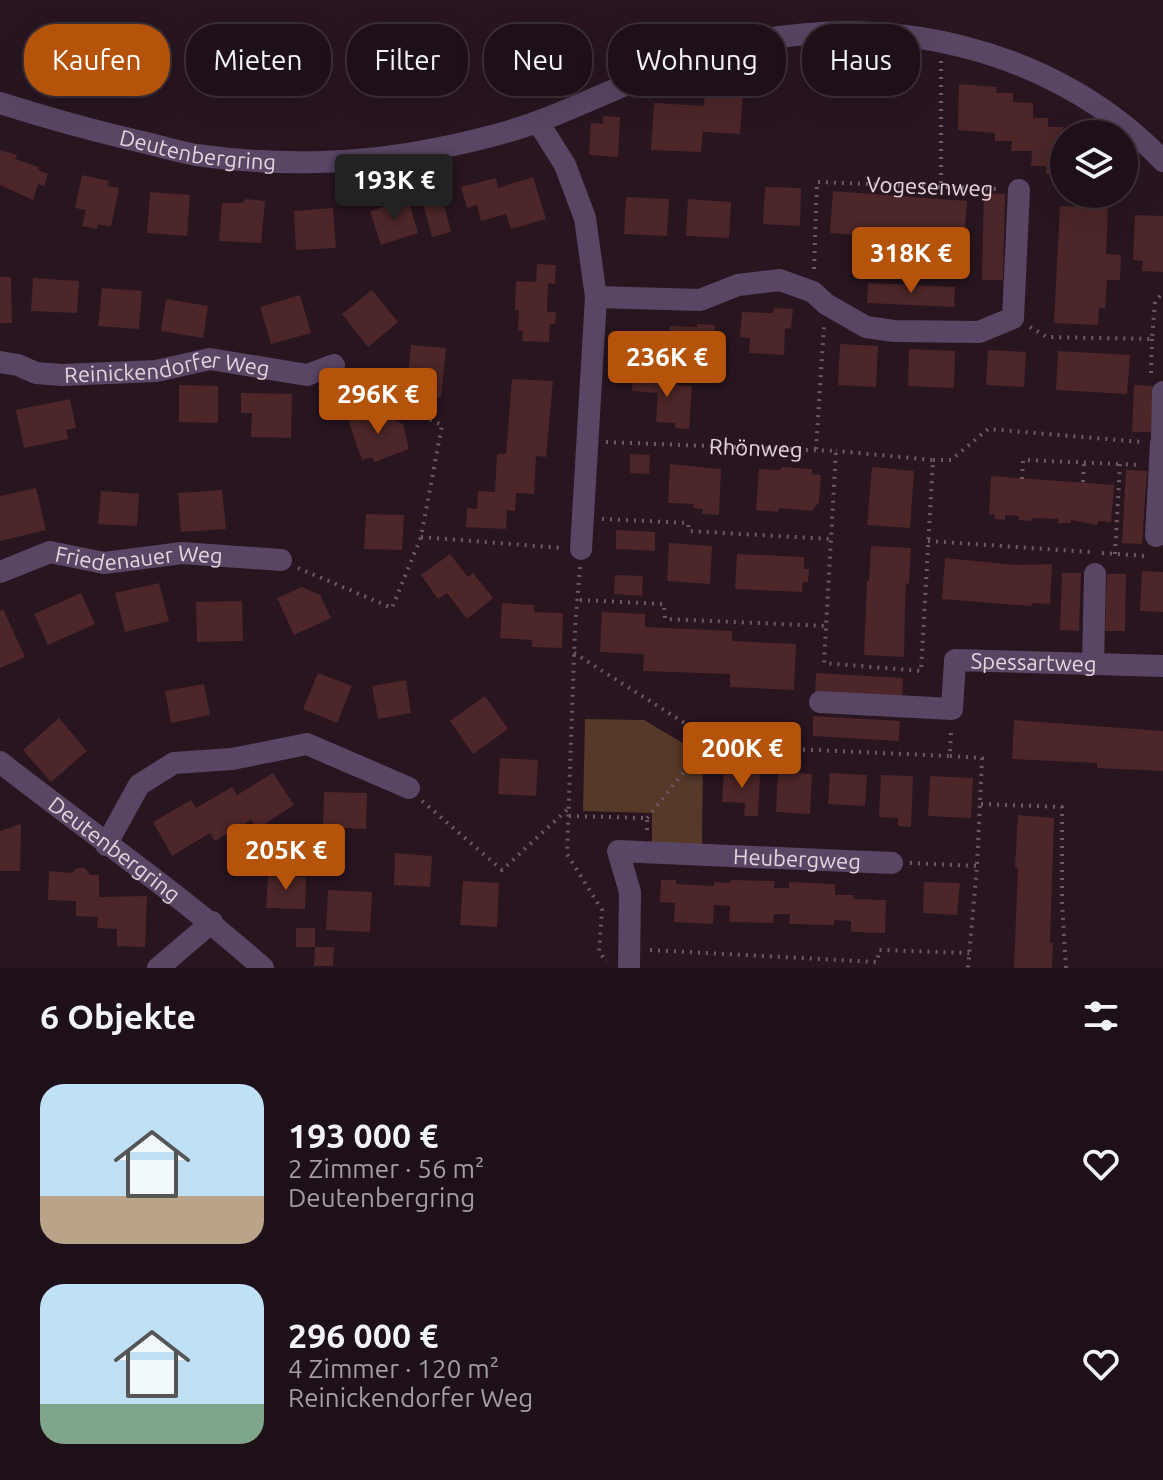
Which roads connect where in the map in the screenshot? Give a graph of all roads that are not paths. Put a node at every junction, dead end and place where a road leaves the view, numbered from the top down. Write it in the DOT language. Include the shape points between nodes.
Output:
graph roads {
  1 [pos="0,103"];
  2 [pos="538,122"];
  3 [pos="1163,161"];
  4 [pos="1019,190"];
  5 [pos="596,297"];
  6 [pos="0,362"];
  7 [pos="334,365"];
  8 [pos="1160,386"];
  9 [pos="1157,439"];
  10 [pos="1152,546"];
  11 [pos="581,549"];
  12 [pos="281,560"];
  13 [pos="0,572"];
  14 [pos="1095,574"];
  15 [pos="1093,664"];
  16 [pos="1163,666"];
  17 [pos="820,702"];
  18 [pos="0,762"];
  19 [pos="409,788"];
  20 [pos="106,845"];
  21 [pos="892,863"];
  22 [pos="212,922"];
  23 [pos="629,959"];
  24 [pos="158,968"];
  25 [pos="263,968"];
  1 -- 2 [label="street, Deutenbergring" via="194,154 267,161 363,160 421,152"];
  2 -- 3 [label="street, Deutenbergring" via="730,47 791,35 861,32 941,40 1022,65 1075,92 1139,136"];
  2 -- 5 [label="street" via="565,165 585,218"];
  4 -- 5 [label="street, Vogesenweg" via="1013,318 979,332 866,327 780,280 738,285 700,300"];
  5 -- 11 [label="street"];
  6 -- 7 [label="street, Reinickendorfer Weg" via="62,375 156,371 210,359 307,375"];
  8 -- 9 [label="street"];
  9 -- 10 [label="street"];
  12 -- 13 [label="street, Friedenauer Weg" via="182,553 104,563 50,552"];
  14 -- 15 [label="street"];
  15 -- 16 [label="street, Spessartweg"];
  15 -- 17 [label="street, Spessartweg" via="955,660 952,709"];
  18 -- 20 [label="street, Deutenbergring"];
  19 -- 20 [label="street" via="307,744 232,759 174,763 139,785"];
  20 -- 22 [label="street, Deutenbergring"];
  21 -- 23 [label="street, Heubergweg" via="618,851 630,892"];
  22 -- 24 [label="street"];
  22 -- 25 [label="street, Deutenbergring"];
}
